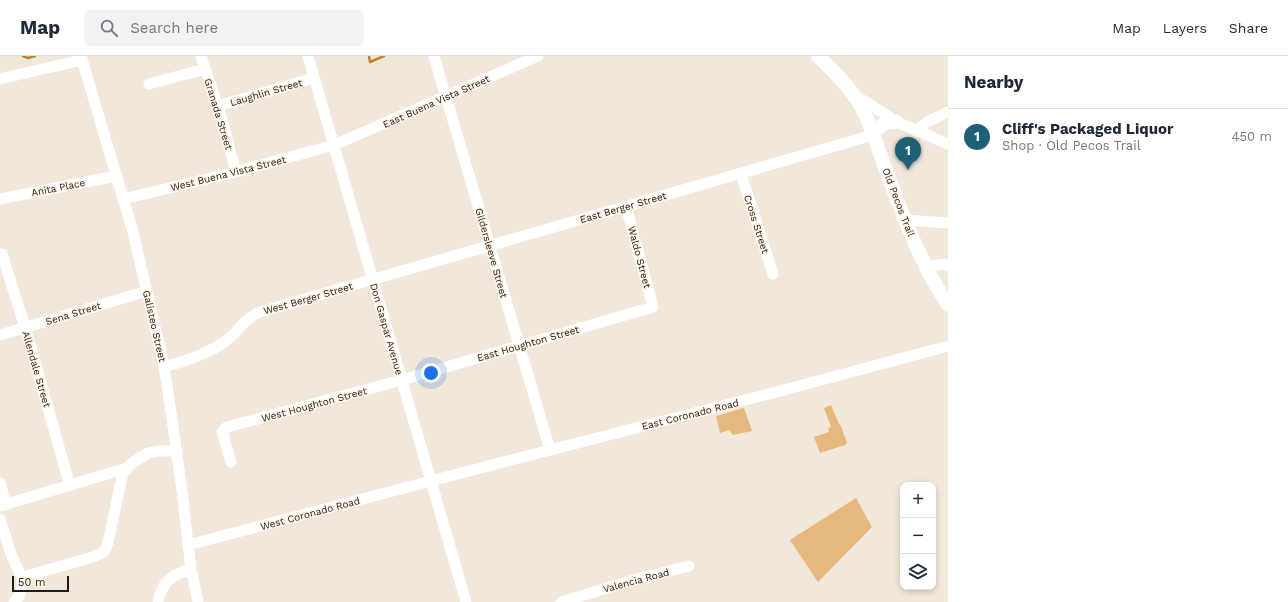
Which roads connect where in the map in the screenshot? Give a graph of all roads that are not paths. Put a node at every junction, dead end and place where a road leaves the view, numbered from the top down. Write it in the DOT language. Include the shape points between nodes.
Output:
graph roads {
  1 [pos="202,56"];
  2 [pos="308,56"];
  3 [pos="434,56"];
  4 [pos="538,56"];
  5 [pos="818,56"];
  6 [pos="81,58"];
  7 [pos="205,69"];
  8 [pos="314,78"];
  9 [pos="0,79"];
  10 [pos="149,84"];
  11 [pos="446,96"];
  12 [pos="855,96"];
  13 [pos="218,106"];
  14 [pos="948,112"];
  15 [pos="897,122"];
  16 [pos="916,131"];
  17 [pos="873,135"];
  18 [pos="948,144"];
  19 [pos="334,145"];
  20 [pos="236,172"];
  21 [pos="741,174"];
  22 [pos="116,176"];
  23 [pos="0,198"];
  24 [pos="123,199"];
  25 [pos="626,206"];
  26 [pos="905,220"];
  27 [pos="948,223"];
  28 [pos="491,246"];
  29 [pos="2,254"];
  30 [pos="948,266"];
  31 [pos="926,267"];
  32 [pos="773,274"];
  33 [pos="373,279"];
  34 [pos="147,291"];
  35 [pos="948,305"];
  36 [pos="653,307"];
  37 [pos="25,327"];
  38 [pos="0,335"];
  39 [pos="519,345"];
  40 [pos="948,346"];
  41 [pos="164,366"];
  42 [pos="402,380"];
  43 [pos="550,450"];
  44 [pos="177,451"];
  45 [pos="231,462"];
  46 [pos="127,468"];
  47 [pos="432,480"];
  48 [pos="0,483"];
  49 [pos="70,486"];
  50 [pos="3,506"];
  51 [pos="0,519"];
  52 [pos="188,545"];
  53 [pos="689,566"];
  54 [pos="191,569"];
  55 [pos="23,580"];
  56 [pos="14,602"];
  57 [pos="158,602"];
  58 [pos="198,602"];
  59 [pos="466,602"];
  60 [pos="561,602"];
  1 -- 7 [label="street, Granada Street"];
  2 -- 8 [label="street, Don Gaspar Avenue"];
  3 -- 11 [label="street, Gildersleeve Street"];
  4 -- 11 [label="street, East Buena Vista Street"];
  5 -- 12 [label="main road, Old Pecos Trail"];
  6 -- 9 [label="street"];
  6 -- 22 [label="street, Galisteo Street"];
  7 -- 10 [label="street"];
  7 -- 13 [label="street, Granada Street"];
  8 -- 13 [label="street, Laughlin Street"];
  8 -- 19 [label="street, Don Gaspar Avenue"];
  11 -- 19 [label="street, East Buena Vista Street"];
  11 -- 28 [label="street, Gildersleeve Street"];
  12 -- 15 [label="street"];
  12 -- 17 [label="main road, Old Pecos Trail"];
  13 -- 20 [label="street, Granada Street"];
  14 -- 16 [label="street" via="927,122"];
  15 -- 16 [label="street"];
  15 -- 17 [label="main road" via="890,121 879,126"];
  16 -- 18 [label="street"];
  17 -- 21 [label="street, East Berger Street"];
  17 -- 26 [label="main road, Old Pecos Trail"];
  19 -- 20 [label="street, West Buena Vista Street"];
  19 -- 33 [label="street, Don Gaspar Avenue"];
  20 -- 24 [label="street, West Buena Vista Street"];
  21 -- 25 [label="street, East Berger Street"];
  21 -- 32 [label="street, Cross Street"];
  22 -- 23 [label="street, Anita Place"];
  22 -- 24 [label="street, Galisteo Street"];
  24 -- 34 [label="street, Galisteo Street"];
  25 -- 28 [label="street, East Berger Street"];
  25 -- 36 [label="street, Waldo Street"];
  26 -- 27 [label="street"];
  26 -- 31 [label="main road, Old Pecos Trail"];
  28 -- 33 [label="street, East Berger Street"];
  28 -- 39 [label="street, Gildersleeve Street"];
  29 -- 37 [label="street, Allendale Street"];
  30 -- 31 [label="street" via="944,264"];
  31 -- 35 [label="main road, Old Pecos Trail"];
  33 -- 41 [label="street, West Berger Street" via="260,312 248,318 218,346 173,365"];
  33 -- 42 [label="street, Don Gaspar Avenue"];
  34 -- 37 [label="street, Sena Street"];
  34 -- 41 [label="street, Galisteo Street"];
  36 -- 39 [label="street, East Houghton Street"];
  37 -- 38 [label="street, Sena Street"];
  37 -- 49 [label="street, Allendale Street"];
  39 -- 42 [label="street, East Houghton Street"];
  39 -- 43 [label="street, Gildersleeve Street"];
  40 -- 43 [label="street, East Coronado Road"];
  41 -- 44 [label="street, Galisteo Street"];
  42 -- 45 [label="street, West Houghton Street" via="227,427 222,432"];
  42 -- 47 [label="street, Don Gaspar Avenue"];
  43 -- 47 [label="street, East Coronado Road"];
  44 -- 46 [label="street" via="144,454"];
  44 -- 52 [label="street, Galisteo Street"];
  46 -- 49 [label="street"];
  46 -- 55 [label="street" via="122,477 104,552 30,575"];
  47 -- 52 [label="street, West Coronado Road"];
  47 -- 59 [label="street, Don Gaspar Avenue"];
  48 -- 50 [label="street"];
  49 -- 50 [label="street"];
  51 -- 55 [label="street" via="11,554"];
  52 -- 54 [label="street, Galisteo Street"];
  53 -- 60 [label="street, Valencia Road"];
  54 -- 57 [label="street" via="169,579 161,591"];
  54 -- 58 [label="street, Galisteo Street"];
  55 -- 56 [label="street" via="20,595"];
}
